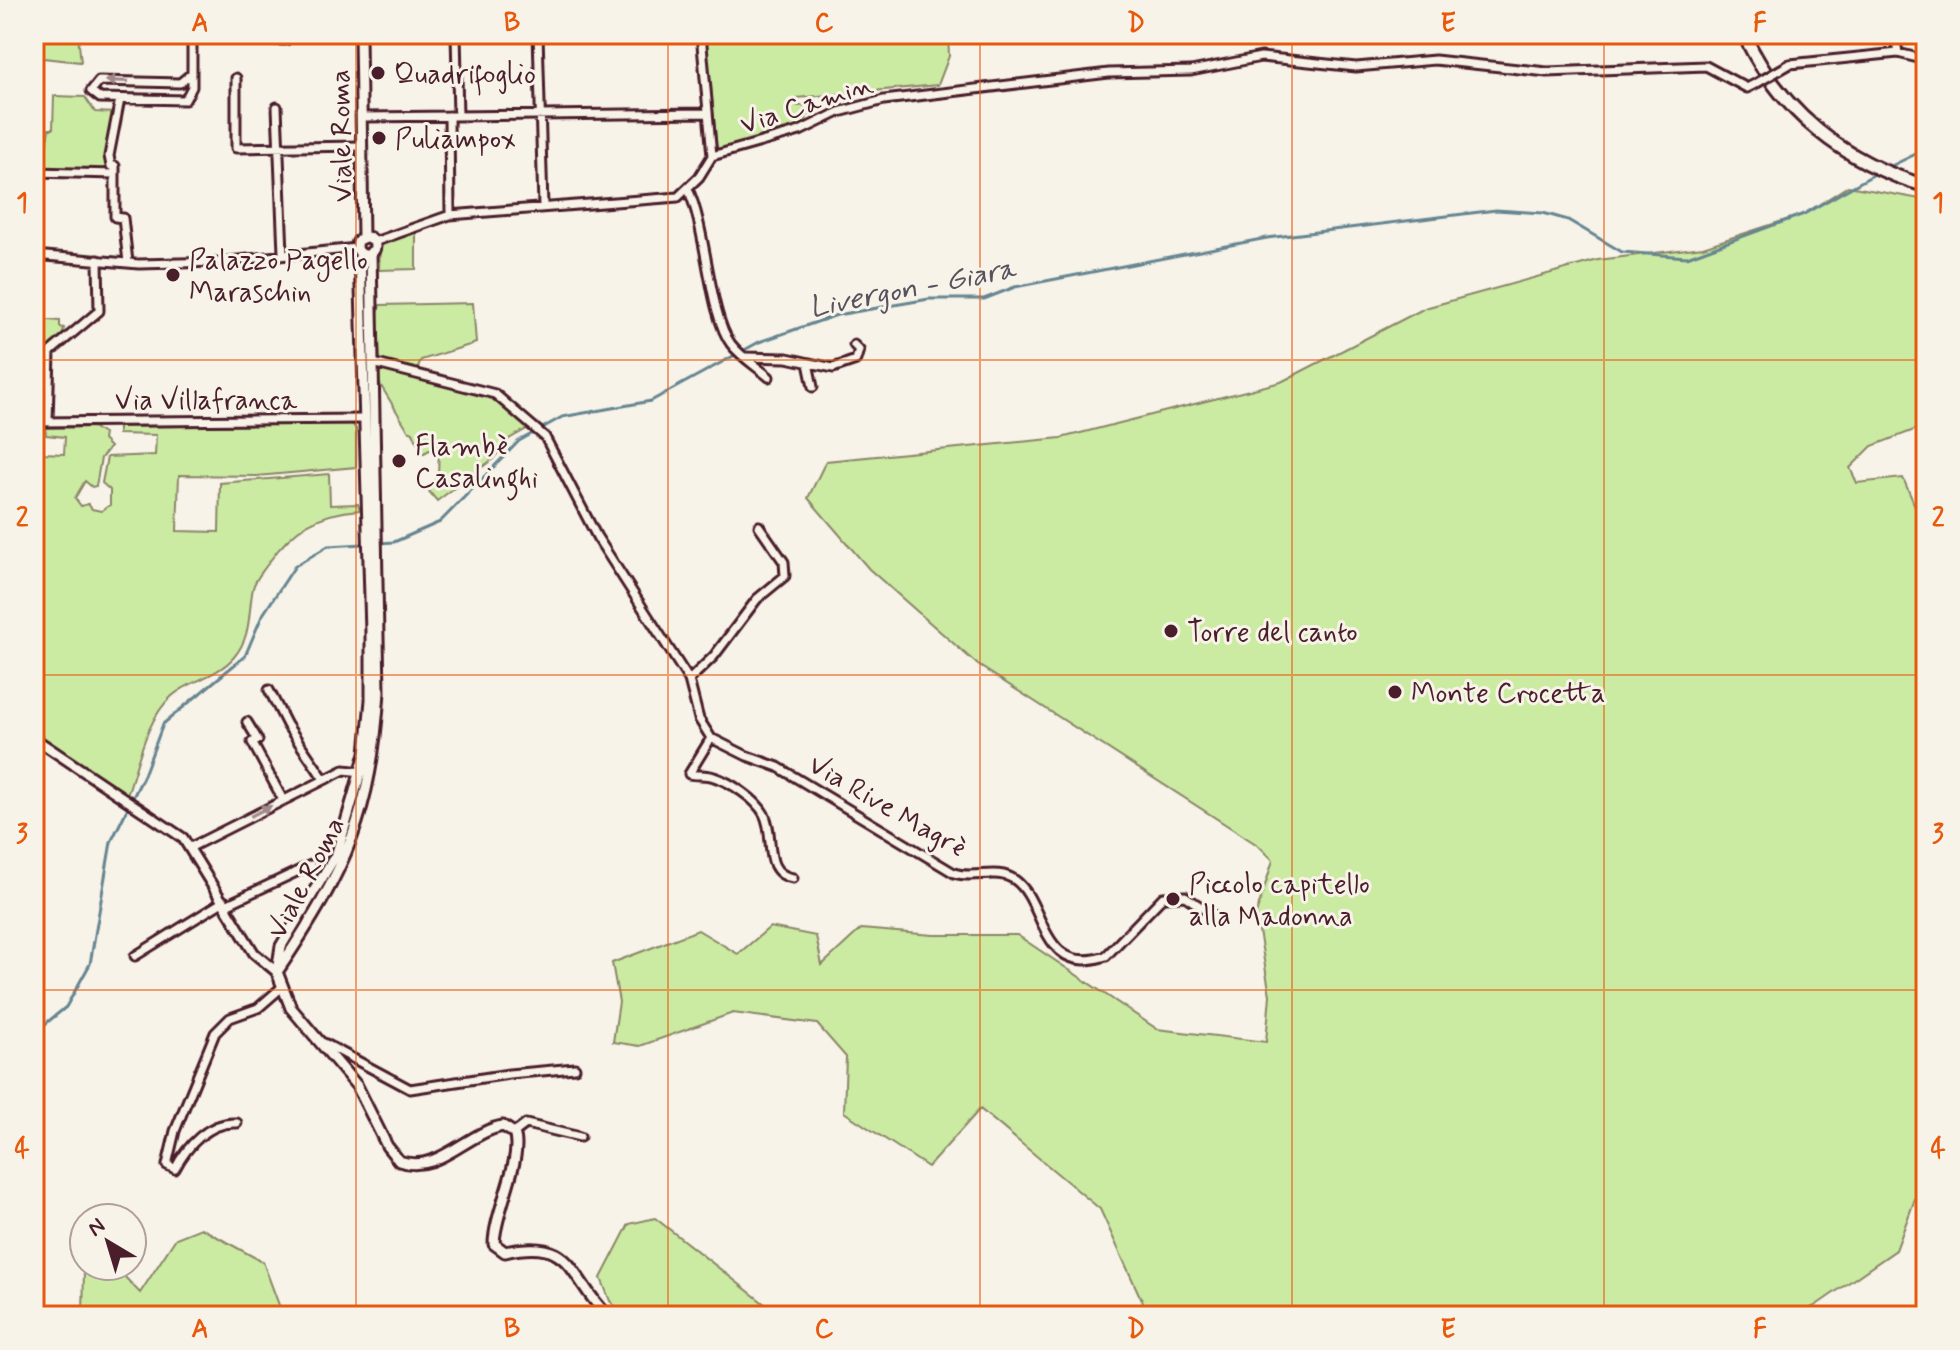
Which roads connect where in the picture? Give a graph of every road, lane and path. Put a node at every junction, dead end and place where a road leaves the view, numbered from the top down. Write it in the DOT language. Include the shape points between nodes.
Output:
graph roads {
  1 [pos="192,34"];
  2 [pos="235,34"];
  3 [pos="360,34"];
  4 [pos="456,34"];
  5 [pos="538,34"];
  6 [pos="701,34"];
  7 [pos="1744,34"];
  8 [pos="1895,34"];
  9 [pos="286,40"];
  10 [pos="1898,53"];
  11 [pos="1926,60"];
  12 [pos="191,74"];
  13 [pos="236,78"];
  14 [pos="183,83"];
  15 [pos="191,91"];
  16 [pos="120,99"];
  17 [pos="277,107"];
  18 [pos="708,113"];
  19 [pos="454,116"];
  20 [pos="539,116"];
  21 [pos="363,117"];
  22 [pos="362,146"];
  23 [pos="279,149"];
  24 [pos="712,156"];
  25 [pos="115,170"];
  26 [pos="34,172"];
  27 [pos="1926,186"];
  28 [pos="688,189"];
  29 [pos="543,207"];
  30 [pos="450,215"];
  31 [pos="366,249"];
  32 [pos="283,253"];
  33 [pos="34,257"];
  34 [pos="98,260"];
  35 [pos="128,262"];
  36 [pos="854,345"];
  37 [pos="744,357"];
  38 [pos="368,363"];
  39 [pos="808,363"];
  40 [pos="769,377"];
  41 [pos="813,387"];
  42 [pos="369,419"];
  43 [pos="34,422"];
  44 [pos="48,422"];
  45 [pos="759,526"];
  46 [pos="374,608"];
  47 [pos="689,680"];
  48 [pos="269,690"];
  49 [pos="247,722"];
  50 [pos="34,738"];
  51 [pos="711,738"];
  52 [pos="362,772"];
  53 [pos="324,779"];
  54 [pos="283,800"];
  55 [pos="191,847"];
  56 [pos="311,865"];
  57 [pos="793,878"];
  58 [pos="225,903"];
  59 [pos="1214,916"];
  60 [pos="135,956"];
  61 [pos="277,972"];
  62 [pos="281,988"];
  63 [pos="324,1043"];
  64 [pos="575,1068"];
  65 [pos="237,1123"];
  66 [pos="514,1133"];
  67 [pos="580,1137"];
  68 [pos="608,1316"];
  1 -- 12 [label="street"];
  2 -- 9 [label="street" via="238,39"];
  3 -- 21 [label="main road, Viale Roma"];
  4 -- 19 [label="street"];
  5 -- 20 [label="street"];
  6 -- 18 [label="street"];
  7 -- 27 [label="highway" via="1757,61 1820,134 1872,167"];
  8 -- 10 [label="street"];
  10 -- 11 [label="street, Via Camin"];
  10 -- 24 [label="street, Via Camin, bridge" via="1790,64 1747,88 1706,66 1547,72 1435,60 1356,67 1261,57 1183,72 1109,73 884,100"];
  12 -- 14 [label="street"];
  12 -- 15 [label="street"];
  13 -- 23 [label="street" via="235,143 239,149"];
  14 -- 15 [label="street"];
  14 -- 16 [label="street, one-way" via="99,81 92,87 96,98"];
  15 -- 16 [label="street" via="180,101"];
  16 -- 25 [label="street" via="109,156"];
  17 -- 23 [label="street"];
  18 -- 20 [label="street"];
  18 -- 24 [label="street"];
  19 -- 20 [label="street"];
  19 -- 21 [label="street"];
  19 -- 30 [label="street"];
  20 -- 29 [label="street"];
  21 -- 22 [label="main road, Viale Roma"];
  22 -- 23 [label="street"];
  22 -- 31 [label="main road, Viale Roma"];
  23 -- 32 [label="street"];
  24 -- 28 [label="street, Via Camin"];
  25 -- 26 [label="street"];
  25 -- 35 [label="street" via="115,217 123,218"];
  28 -- 29 [label="street" via="678,197 644,202"];
  28 -- 37 [label="street" via="719,314 730,342"];
  29 -- 30 [label="street"];
  30 -- 31 [label="street"];
  31 -- 32 [label="street"];
  31 -- 38 [label="main road, Viale Roma"];
  32 -- 35 [label="street" via="219,262"];
  33 -- 34 [label="street"];
  34 -- 35 [label="street"];
  34 -- 44 [label="street" via="99,311 50,352"];
  36 -- 39 [label="street" via="859,353 851,363 833,368"];
  37 -- 39 [label="street"];
  37 -- 40 [label="street"];
  38 -- 42 [label="main road, Viale Roma"];
  38 -- 47 [label="street" via="495,394 545,437 597,537"];
  39 -- 41 [label="street"];
  42 -- 44 [label="street, Via Villafranca"];
  42 -- 46 [label="main road, Viale Roma"];
  43 -- 44 [label="street, Via Villafranca"];
  45 -- 47 [label="street" via="784,562 785,576 757,599"];
  46 -- 52 [label="main road, Viale Roma"];
  46 -- 61 [label="main road, Viale Roma" via="376,734 362,817 315,915"];
  47 -- 51 [label="street" via="699,719"];
  48 -- 53 [label="street"];
  49 -- 54 [label="street"];
  50 -- 55 [label="street" via="173,829"];
  51 -- 57 [label="street" via="689,774 712,776 756,804 768,825 775,867"];
  51 -- 59 [label="street, Via Rive Magrè" via="778,767 954,873 976,878 1001,873 1017,881 1052,944 1078,958 1106,956 1163,897 1185,896"];
  52 -- 53 [label="street" via="347,769"];
  52 -- 61 [label="main road, Viale Roma" via="337,853 281,946"];
  53 -- 54 [label="street"];
  55 -- 54 [label="street, one-way"];
  55 -- 58 [label="street"];
  56 -- 58 [label="street"];
  58 -- 60 [label="street"];
  58 -- 61 [label="street" via="254,953"];
  61 -- 62 [label="main road"];
  62 -- 63 [label="main road" via="291,1008"];
  62 -- 65 [label="street" via="215,1033 175,1131 167,1165 175,1169 208,1131"];
  63 -- 64 [label="street" via="410,1089"];
  63 -- 66 [label="main road" via="357,1086 399,1161 433,1162 490,1128 503,1126"];
  66 -- 67 [label="street" via="526,1124"];
  66 -- 68 [label="main road" via="494,1244 505,1252 539,1248 560,1254"];
}
